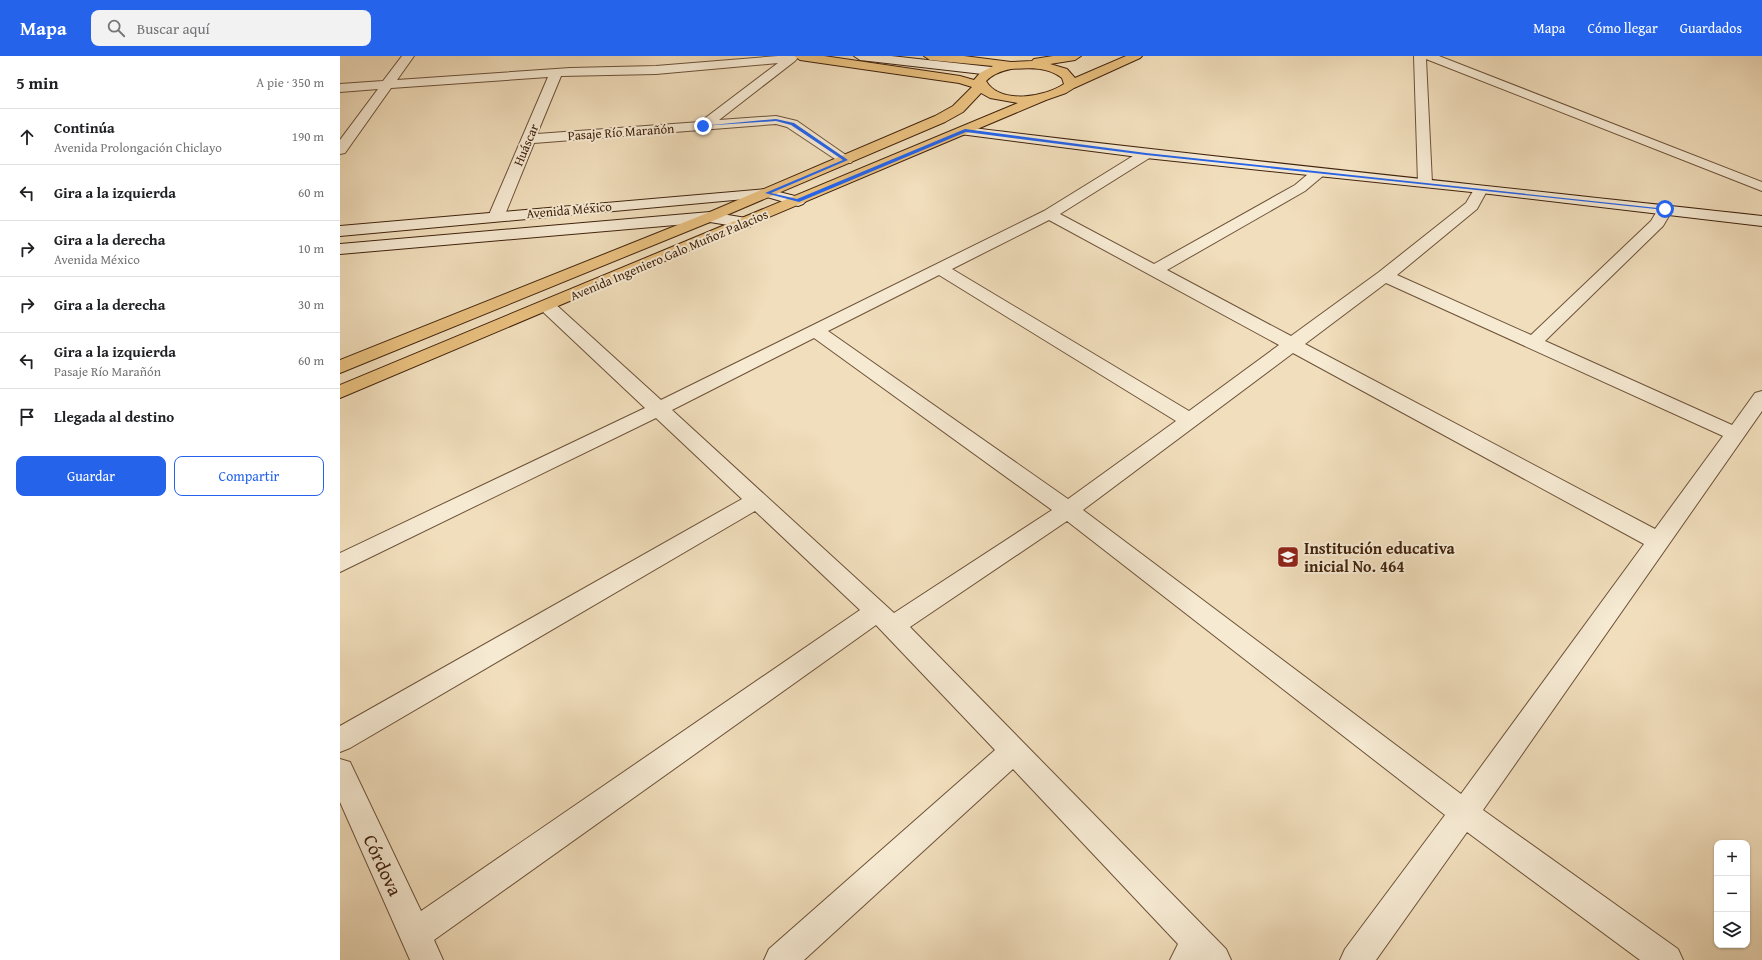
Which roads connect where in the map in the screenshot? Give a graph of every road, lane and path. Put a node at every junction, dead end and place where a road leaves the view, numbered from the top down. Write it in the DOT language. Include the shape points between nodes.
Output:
graph roads {
  1 [pos="408,56"];
  2 [pos="697,56"];
  3 [pos="794,56"];
  4 [pos="800,56"];
  5 [pos="860,56"];
  6 [pos="930,56"];
  7 [pos="1075,56"];
  8 [pos="1136,56"];
  9 [pos="1420,56"];
  10 [pos="1428,56"];
  11 [pos="1017,65"];
  12 [pos="990,71"];
  13 [pos="556,73"];
  14 [pos="387,85"];
  15 [pos="1070,85"];
  16 [pos="981,86"];
  17 [pos="340,88"];
  18 [pos="1041,98"];
  19 [pos="703,126"];
  20 [pos="965,130"];
  21 [pos="529,139"];
  22 [pos="340,150"];
  23 [pos="1146,154"];
  24 [pos="846,160"];
  25 [pos="1319,172"];
  26 [pos="1425,183"];
  27 [pos="1762,187"];
  28 [pos="1481,188"];
  29 [pos="767,193"];
  30 [pos="798,201"];
  31 [pos="1665,209"];
  32 [pos="1049,214"];
  33 [pos="710,216"];
  34 [pos="496,217"];
  35 [pos="1762,221"];
  36 [pos="746,223"];
  37 [pos="340,231"];
  38 [pos="340,249"];
  39 [pos="939,268"];
  40 [pos="1155,270"];
  41 [pos="1385,276"];
  42 [pos="547,306"];
  43 [pos="814,330"];
  44 [pos="1533,343"];
  45 [pos="1293,344"];
  46 [pos="340,367"];
  47 [pos="340,392"];
  48 [pos="1762,397"];
  49 [pos="658,408"];
  50 [pos="1190,420"];
  51 [pos="1735,434"];
  52 [pos="756,500"];
  53 [pos="1068,510"];
  54 [pos="1658,541"];
  55 [pos="340,563"];
  56 [pos="885,618"];
  57 [pos="340,740"];
  58 [pos="1014,751"];
  59 [pos="340,771"];
  60 [pos="1464,813"];
  61 [pos="421,947"];
  62 [pos="1200,954"];
  63 [pos="780,960"];
  64 [pos="1356,960"];
  65 [pos="1667,960"];
  1 -- 14 [label="street"];
  2 -- 13 [label="street" via="684,61"];
  3 -- 13 [label="street" via="772,61 656,70"];
  3 -- 19 [label="street"];
  4 -- 16 [label="main road" via="960,80"];
  5 -- 12 [label="street"];
  6 -- 11 [label="main road"];
  7 -- 11 [label="main road"];
  8 -- 15 [label="main road"];
  9 -- 26 [label="street"];
  10 -- 27 [label="street"];
  11 -- 12 [label="main road"];
  11 -- 15 [label="main road" via="1057,69 1066,74 1070,79"];
  12 -- 16 [label="main road, Avenida Ingeniero Galo Muñoz Palacios" via="980,81"];
  13 -- 14 [label="street"];
  13 -- 21 [label="street, Huáscar"];
  14 -- 17 [label="street"];
  14 -- 22 [label="street"];
  15 -- 18 [label="main road" via="1060,93"];
  16 -- 18 [label="main road" via="992,94 1010,98"];
  16 -- 24 [label="main road, Avenida Ingeniero Galo Muñoz Palacios" via="958,109 940,119"];
  18 -- 20 [label="main road, Avenida Ingeniero Galo Muñoz Palacios"];
  19 -- 21 [label="street, Pasaje Río Marañón"];
  19 -- 24 [label="street, Pasaje Río Marañón" via="776,120 792,124"];
  20 -- 23 [label="street"];
  20 -- 30 [label="main road, Avenida Ingeniero Galo Muñoz Palacios"];
  21 -- 34 [label="street, Huáscar"];
  23 -- 25 [label="street"];
  23 -- 32 [label="street"];
  24 -- 29 [label="main road, Avenida Ingeniero Galo Muñoz Palacios"];
  25 -- 26 [label="street"];
  25 -- 40 [label="street" via="1300,188"];
  26 -- 28 [label="street"];
  28 -- 31 [label="street"];
  28 -- 41 [label="street" via="1472,206"];
  29 -- 30 [label="street, Avenida México"];
  29 -- 33 [label="main road, Avenida Ingeniero Galo Muñoz Palacios"];
  29 -- 34 [label="street, Avenida México"];
  30 -- 36 [label="main road, Avenida Ingeniero Galo Muñoz Palacios"];
  31 -- 35 [label="street"];
  31 -- 44 [label="street" via="1658,223"];
  32 -- 39 [label="street"];
  32 -- 40 [label="street"];
  33 -- 36 [label="street, Avenida México"];
  33 -- 38 [label="street, Avenida México"];
  33 -- 46 [label="main road, Avenida Ingeniero Galo Muñoz Palacios"];
  34 -- 37 [label="street, Avenida México"];
  36 -- 42 [label="main road, Avenida Ingeniero Galo Muñoz Palacios"];
  39 -- 43 [label="street"];
  39 -- 50 [label="street"];
  40 -- 45 [label="street"];
  41 -- 44 [label="street"];
  41 -- 45 [label="street"];
  42 -- 47 [label="main road, Avenida Ingeniero Galo Muñoz Palacios"];
  42 -- 49 [label="street"];
  43 -- 49 [label="street"];
  43 -- 53 [label="street"];
  44 -- 51 [label="street"];
  45 -- 50 [label="street"];
  45 -- 54 [label="street"];
  48 -- 51 [label="street"];
  49 -- 52 [label="street"];
  49 -- 55 [label="street"];
  50 -- 53 [label="street"];
  51 -- 54 [label="street"];
  52 -- 56 [label="street"];
  52 -- 57 [label="street"];
  53 -- 56 [label="street"];
  53 -- 60 [label="street"];
  54 -- 60 [label="street"];
  56 -- 58 [label="street"];
  56 -- 61 [label="street"];
  58 -- 62 [label="street"];
  58 -- 63 [label="street"];
  59 -- 61 [label="street, Córdova"];
  60 -- 64 [label="street"];
  60 -- 65 [label="street"];
}
